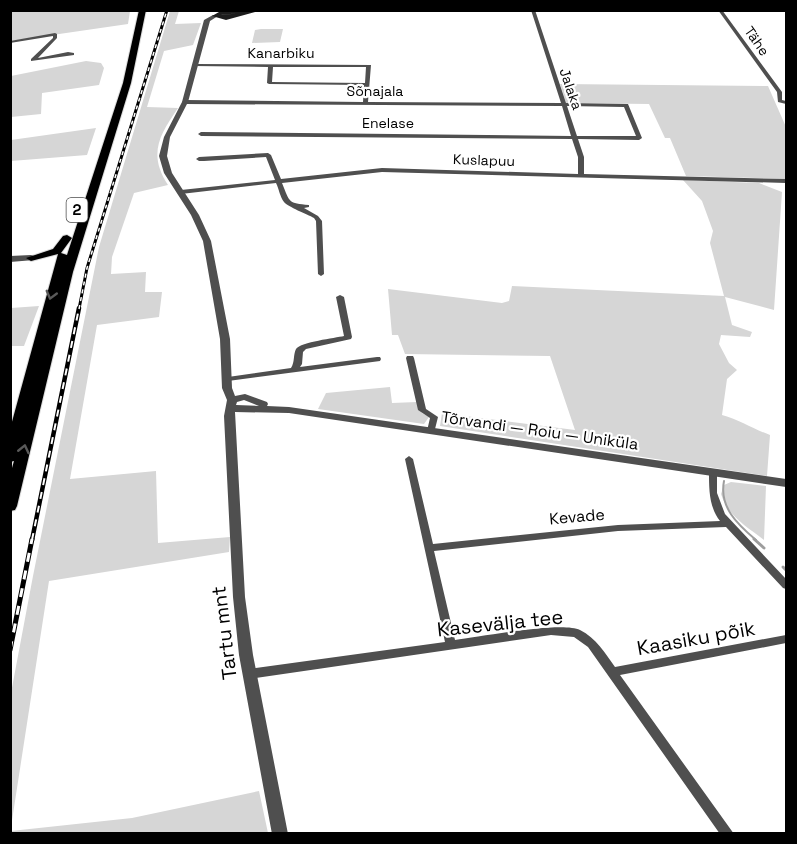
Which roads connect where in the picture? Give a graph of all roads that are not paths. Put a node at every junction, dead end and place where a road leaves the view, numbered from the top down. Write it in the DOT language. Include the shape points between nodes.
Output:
graph roads {
  1 [pos="137,10"];
  2 [pos="143,10"];
  3 [pos="150,10"];
  4 [pos="242,10"];
  5 [pos="248,10"];
  6 [pos="259,10"];
  7 [pos="534,10"];
  8 [pos="720,10"];
  9 [pos="222,13"];
  10 [pos="10,42"];
  11 [pos="63,55"];
  12 [pos="132,60"];
  13 [pos="194,64"];
  14 [pos="271,65"];
  15 [pos="366,84"];
  16 [pos="185,102"];
  17 [pos="365,103"];
  18 [pos="786,104"];
  19 [pos="565,105"];
  20 [pos="201,134"];
  21 [pos="575,137"];
  22 [pos="204,159"];
  23 [pos="581,175"];
  24 [pos="279,180"];
  25 [pos="786,181"];
  26 [pos="181,192"];
  27 [pos="307,206"];
  28 [pos="298,207"];
  29 [pos="67,238"];
  30 [pos="31,258"];
  31 [pos="10,259"];
  32 [pos="57,272"];
  33 [pos="321,274"];
  34 [pos="340,297"];
  35 [pos="410,358"];
  36 [pos="377,359"];
  37 [pos="294,370"];
  38 [pos="228,379"];
  39 [pos="240,404"];
  40 [pos="431,431"];
  41 [pos="10,457"];
  42 [pos="409,459"];
  43 [pos="713,472"];
  44 [pos="786,483"];
  45 [pos="10,506"];
  46 [pos="728,524"];
  47 [pos="430,548"];
  48 [pos="786,585"];
  49 [pos="786,639"];
  50 [pos="451,646"];
  51 [pos="613,672"];
  52 [pos="249,674"];
  53 [pos="280,834"];
  54 [pos="728,834"];
  1 -- 29 [label="highway, 2" via="118,89"];
  2 -- 12 [label="highway, 2"];
  3 -- 12 [label="highway"];
  4 -- 9 [label="main road"];
  5 -- 9 [label="main road"];
  6 -- 9 [label="main road"];
  7 -- 19 [label="street, Jalaka"];
  8 -- 18 [label="street, Tähe" via="780,101"];
  9 -- 13 [label="street" via="207,24"];
  10 -- 11 [label="street" via="55,34 32,58"];
  45 -- 12 [label="highway, 2, one-way" via="67,272"];
  13 -- 14 [label="street, Kanarbiku"];
  13 -- 16 [label="street"];
  14 -- 15 [label="street" via="269,83"];
  14 -- 15 [label="street, Kanarbiku" via="369,66"];
  15 -- 17 [label="street"];
  16 -- 17 [label="street, Sõnajala"];
  16 -- 26 [label="street" via="164,148 168,173"];
  17 -- 19 [label="street, Sõnajala"];
  19 -- 21 [label="street, Jalaka"];
  19 -- 21 [label="street, Sõnajala" via="626,105 639,138"];
  20 -- 21 [label="street, Enelase"];
  21 -- 23 [label="street, Jalaka" via="583,165"];
  22 -- 24 [label="street" via="268,155"];
  23 -- 24 [label="street, Kuslapuu" via="382,170"];
  23 -- 25 [label="street, Kuslapuu"];
  24 -- 26 [label="street, Kuslapuu"];
  24 -- 28 [label="street" via="286,200"];
  26 -- 38 [label="street" via="209,249"];
  27 -- 28 [label="street"];
  28 -- 33 [label="street" via="319,221"];
  29 -- 30 [label="highway" via="57,251"];
  29 -- 32 [label="highway, 2"];
  30 -- 31 [label="street"];
  30 -- 32 [label="highway" via="54,261"];
  32 -- 41 [label="highway, 2, one-way"];
  34 -- 37 [label="street" via="348,337 301,348"];
  35 -- 40 [label="street" via="422,410 434,417"];
  36 -- 37 [label="street"];
  37 -- 38 [label="street"];
  38 -- 39 [label="street" via="227,388"];
  39 -- 40 [label="street, Tõrvandi — Roiu — Uniküla"];
  39 -- 52 [label="street, Tartu mnt" via="231,425 239,597"];
  40 -- 43 [label="street, Tõrvandi — Roiu — Uniküla"];
  42 -- 47 [label="street"];
  43 -- 44 [label="street, Tõrvandi — Roiu — Uniküla"];
  43 -- 46 [label="street" via="716,506"];
  46 -- 47 [label="street, Kevade" via="618,528"];
  46 -- 48 [label="street"];
  47 -- 50 [label="street"];
  49 -- 51 [label="street, Kaasiku põik"];
  50 -- 51 [label="street, Kasevälja tee" via="569,631 587,639"];
  50 -- 52 [label="street, Kasevälja tee"];
  51 -- 54 [label="street, Kasevälja tee"];
  52 -- 53 [label="street, Tartu mnt"];
}
